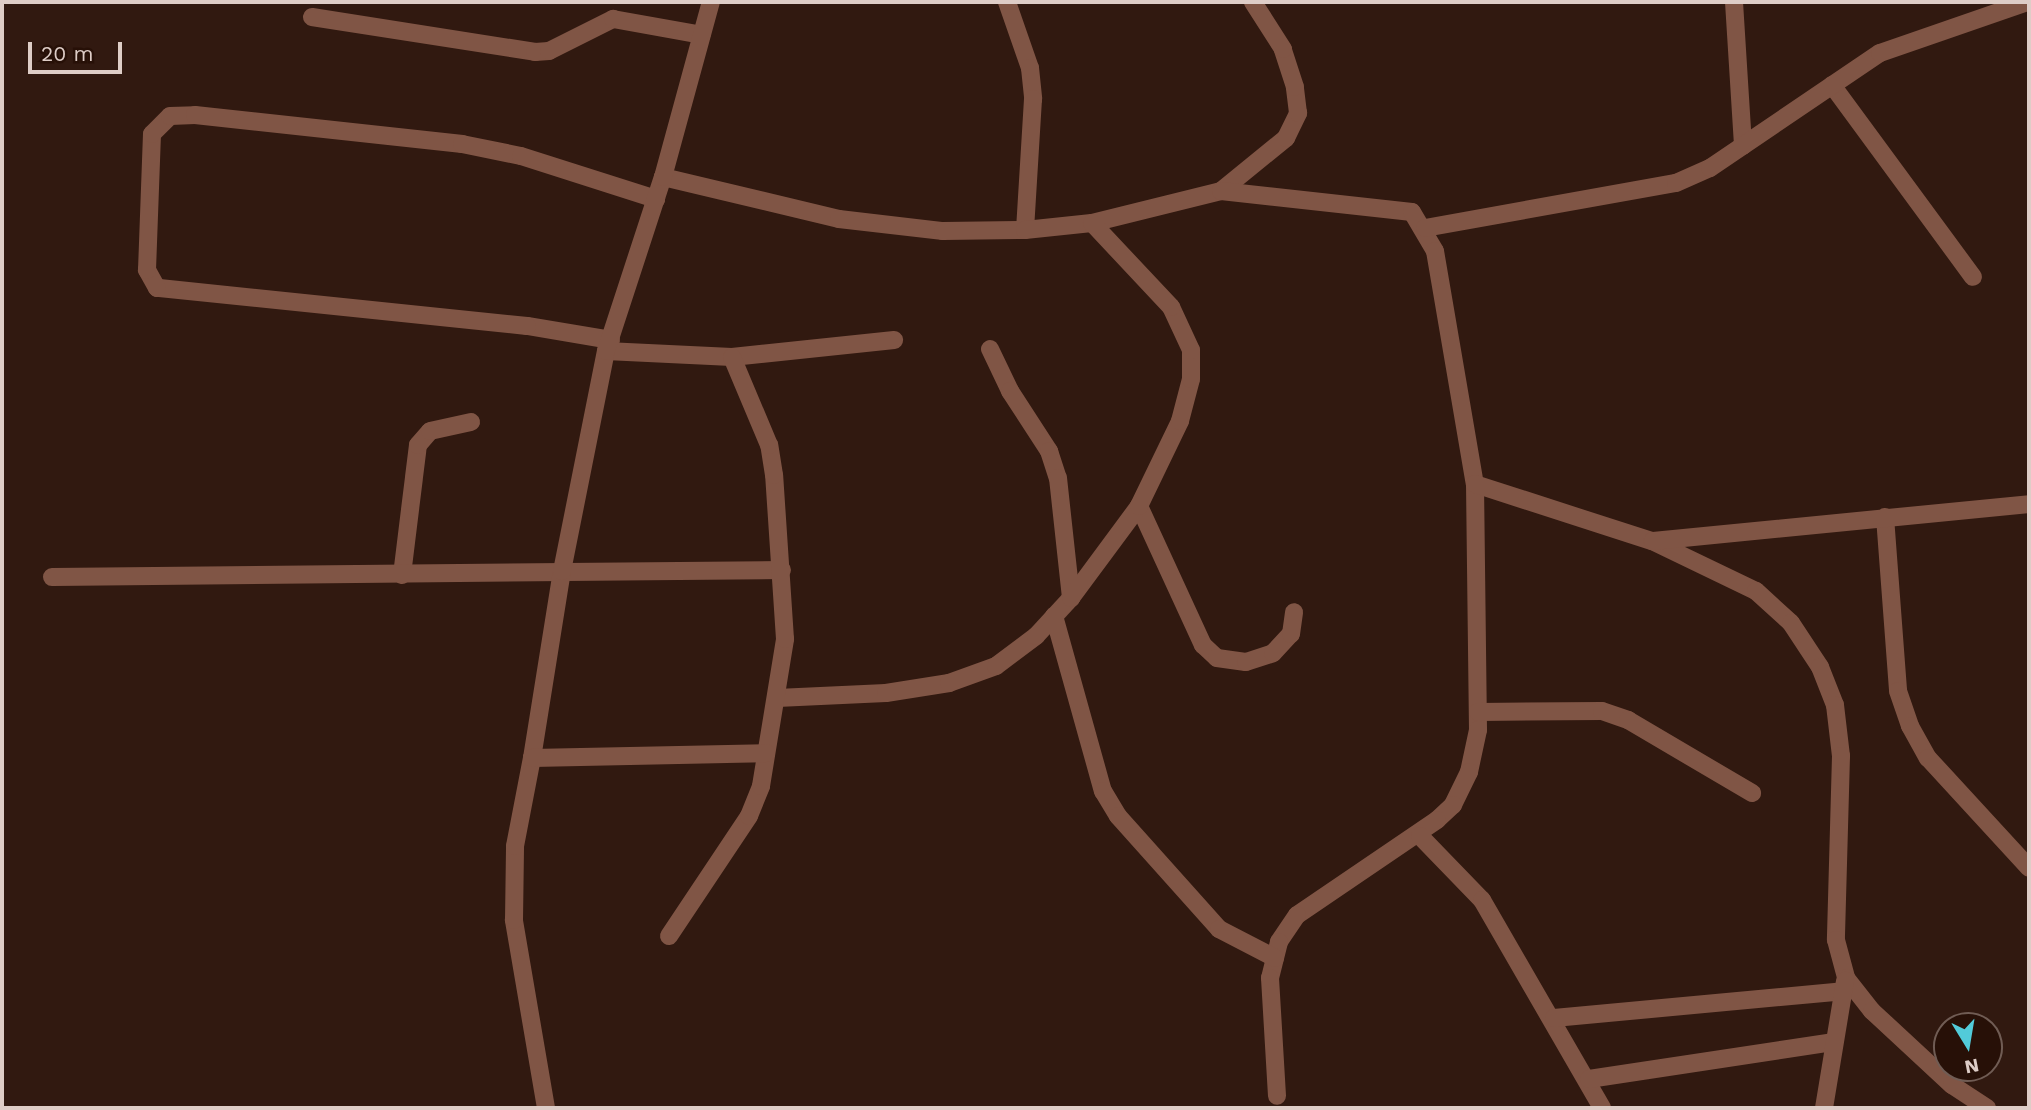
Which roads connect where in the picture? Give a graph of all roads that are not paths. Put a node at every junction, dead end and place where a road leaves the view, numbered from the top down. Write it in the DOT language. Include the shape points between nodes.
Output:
graph roads {
  1 [pos="711,2"];
  2 [pos="1007,2"];
  3 [pos="1253,2"];
  4 [pos="1734,2"];
  5 [pos="2026,2"];
  6 [pos="312,17"];
  7 [pos="702,35"];
  8 [pos="1832,85"];
  9 [pos="1742,146"];
  10 [pos="663,177"];
  11 [pos="1220,191"];
  12 [pos="656,199"];
  13 [pos="1092,223"];
  14 [pos="1425,228"];
  15 [pos="1025,230"];
  16 [pos="1973,277"];
  17 [pos="894,340"];
  18 [pos="608,346"];
  19 [pos="990,349"];
  20 [pos="732,357"];
  21 [pos="471,422"];
  22 [pos="1475,484"];
  23 [pos="2029,504"];
  24 [pos="1139,506"];
  25 [pos="1885,517"];
  26 [pos="1652,541"];
  27 [pos="782,570"];
  28 [pos="562,571"];
  29 [pos="402,575"];
  30 [pos="52,577"];
  31 [pos="1071,598"];
  32 [pos="1294,612"];
  33 [pos="1055,616"];
  34 [pos="777,698"];
  35 [pos="1478,712"];
  36 [pos="766,753"];
  37 [pos="532,758"];
  38 [pos="1752,793"];
  39 [pos="1420,836"];
  40 [pos="2029,869"];
  41 [pos="669,936"];
  42 [pos="1275,958"];
  43 [pos="1844,984"];
  44 [pos="1554,1018"];
  45 [pos="1834,1042"];
  46 [pos="1589,1079"];
  47 [pos="1277,1096"];
  48 [pos="546,1108"];
  49 [pos="1602,1108"];
  50 [pos="1824,1108"];
  51 [pos="1987,1108"];
  1 -- 7 [label="street"];
  2 -- 15 [label="street" via="1030,68 1033,99"];
  3 -- 11 [label="street" via="1283,49 1298,113 1286,138"];
  4 -- 9 [label="street"];
  5 -- 8 [label="street" via="1880,53"];
  6 -- 7 [label="street" via="535,52 549,51 614,19"];
  7 -- 10 [label="street"];
  8 -- 9 [label="street"];
  8 -- 16 [label="street"];
  9 -- 14 [label="street" via="1676,183"];
  10 -- 12 [label="street"];
  10 -- 15 [label="street" via="839,219 943,231"];
  11 -- 13 [label="street"];
  11 -- 14 [label="street" via="1412,212"];
  12 -- 18 [label="street"];
  12 -- 18 [label="street" via="521,156 462,144 195,115 170,116 152,134 147,270 157,288 527,326"];
  13 -- 15 [label="street"];
  13 -- 24 [label="street" via="1171,307 1191,349 1191,379 1180,421"];
  14 -- 22 [label="street" via="1435,251"];
  17 -- 20 [label="street"];
  18 -- 20 [label="street"];
  18 -- 28 [label="street"];
  19 -- 31 [label="street" via="1010,391 1035,424 1055,469"];
  20 -- 27 [label="street" via="769,445"];
  21 -- 29 [label="street" via="430,431 418,445"];
  22 -- 26 [label="street"];
  22 -- 35 [label="street"];
  23 -- 25 [label="street"];
  24 -- 31 [label="street"];
  24 -- 32 [label="street" via="1203,645 1217,658 1246,662 1273,653 1291,634"];
  25 -- 26 [label="street"];
  25 -- 40 [label="street" via="1898,691 1910,726 1928,758"];
  26 -- 43 [label="street" via="1756,591 1791,624 1820,667 1835,705 1841,755 1836,940"];
  27 -- 28 [label="street"];
  27 -- 34 [label="street" via="785,639"];
  28 -- 29 [label="street"];
  28 -- 37 [label="street"];
  29 -- 30 [label="street"];
  31 -- 33 [label="street"];
  33 -- 34 [label="street" via="996,666 949,683 886,693"];
  33 -- 42 [label="street" via="1103,791 1118,816 1219,929"];
  34 -- 36 [label="street"];
  35 -- 38 [label="street" via="1602,711 1628,720"];
  35 -- 39 [label="street" via="1469,772 1454,805"];
  36 -- 37 [label="street"];
  36 -- 41 [label="street" via="749,816"];
  37 -- 48 [label="street" via="515,846 513,908"];
  39 -- 42 [label="street" via="1297,915 1279,942"];
  39 -- 44 [label="street" via="1482,900"];
  42 -- 47 [label="street" via="1270,978"];
  43 -- 44 [label="street"];
  43 -- 45 [label="street"];
  43 -- 51 [label="street" via="1952,1085"];
  44 -- 46 [label="street"];
  45 -- 46 [label="street"];
  45 -- 50 [label="street"];
  46 -- 49 [label="street"];
}
